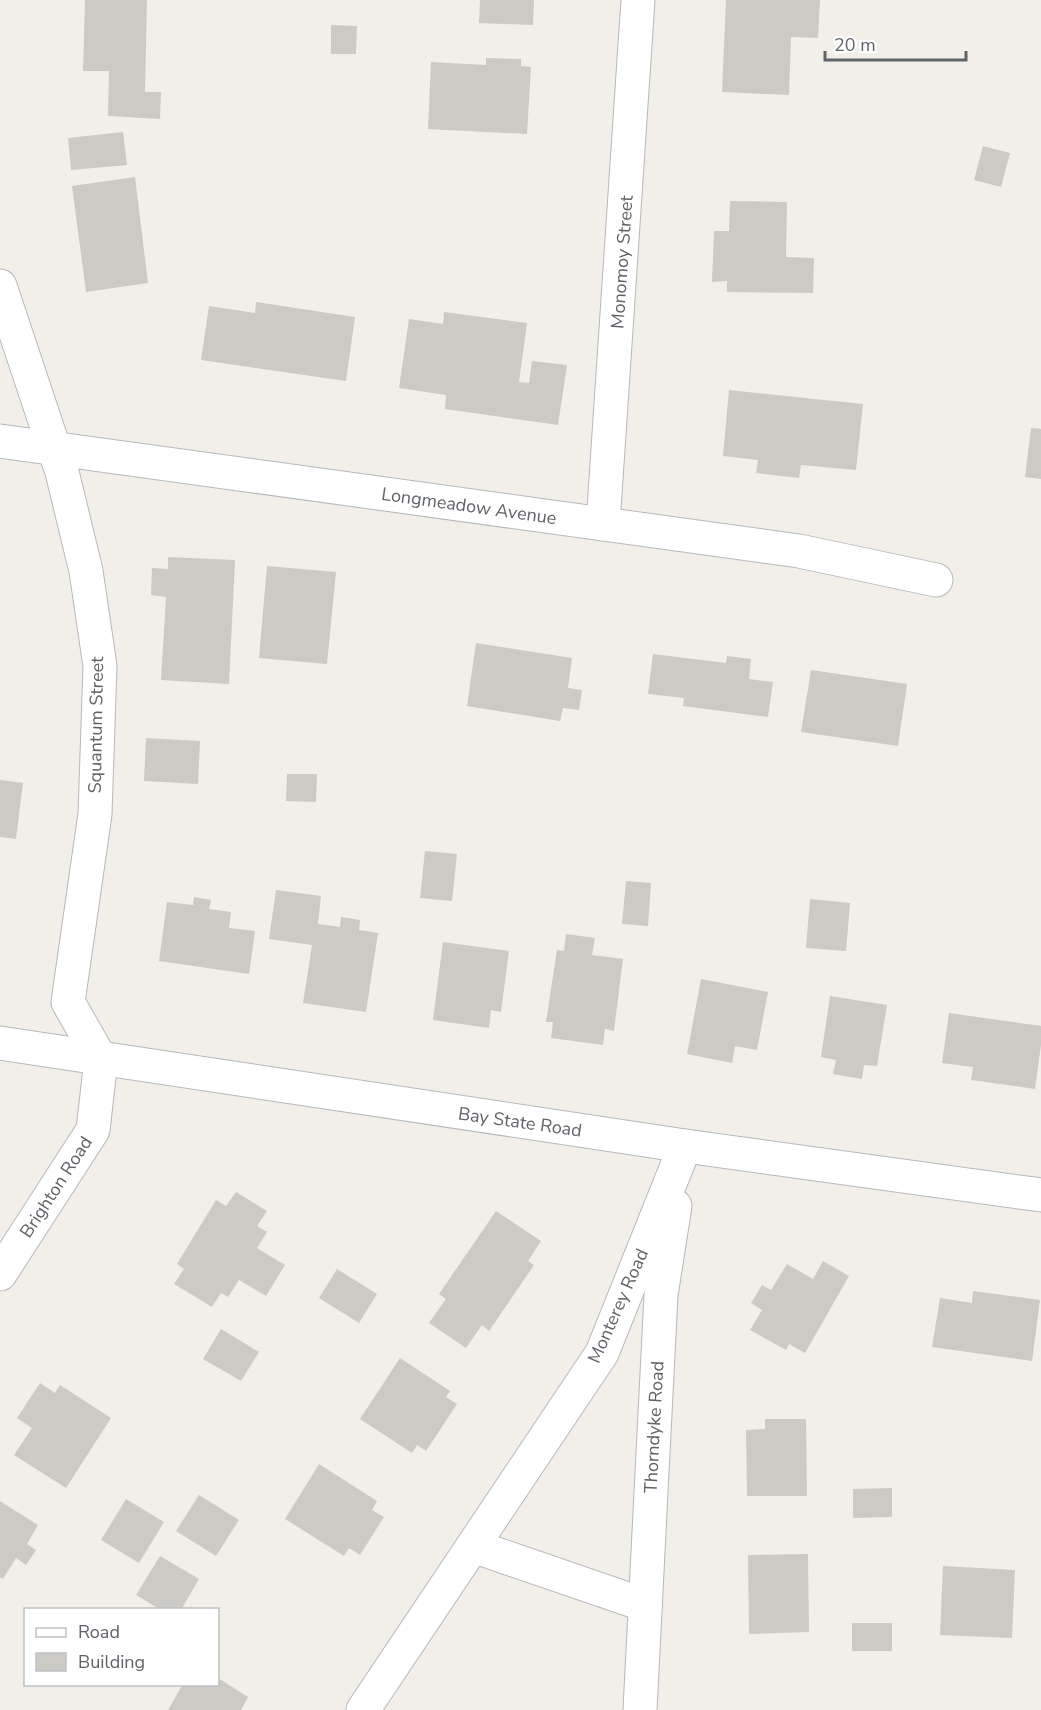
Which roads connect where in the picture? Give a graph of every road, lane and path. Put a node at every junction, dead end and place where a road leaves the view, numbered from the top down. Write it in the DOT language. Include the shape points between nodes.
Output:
graph roads {
  1 [pos="638,0"];
  2 [pos="0,286"];
  3 [pos="0,441"];
  4 [pos="54,449"];
  5 [pos="603,524"];
  6 [pos="936,580"];
  7 [pos="0,1043"];
  8 [pos="101,1060"];
  9 [pos="685,1146"];
  10 [pos="1041,1196"];
  11 [pos="0,1274"];
  12 [pos="472,1546"];
  13 [pos="645,1605"];
  14 [pos="363,1710"];
  15 [pos="640,1710"];
  1 -- 5 [label="street, Monomoy Street"];
  2 -- 4 [label="street, Squantum Street"];
  3 -- 4 [label="street, Longmeadow Avenue"];
  4 -- 5 [label="street, Longmeadow Avenue"];
  4 -- 8 [label="street, Squantum Street" via="86,571 100,666 94,814 68,1002"];
  5 -- 6 [label="street, Longmeadow Avenue" via="799,551"];
  7 -- 8 [label="street, Bay State Road"];
  8 -- 9 [label="street, Bay State Road"];
  8 -- 11 [label="street, Brighton Road" via="93,1130"];
  9 -- 10 [label="street, Bay State Road"];
  9 -- 12 [label="street, Monterey Road" via="602,1353"];
  9 -- 13 [label="street, Thorndyke Road" via="661,1295"];
  12 -- 13 [label="street"];
  12 -- 14 [label="street, Monterey Road"];
  13 -- 15 [label="street, Thorndyke Road"];
}
